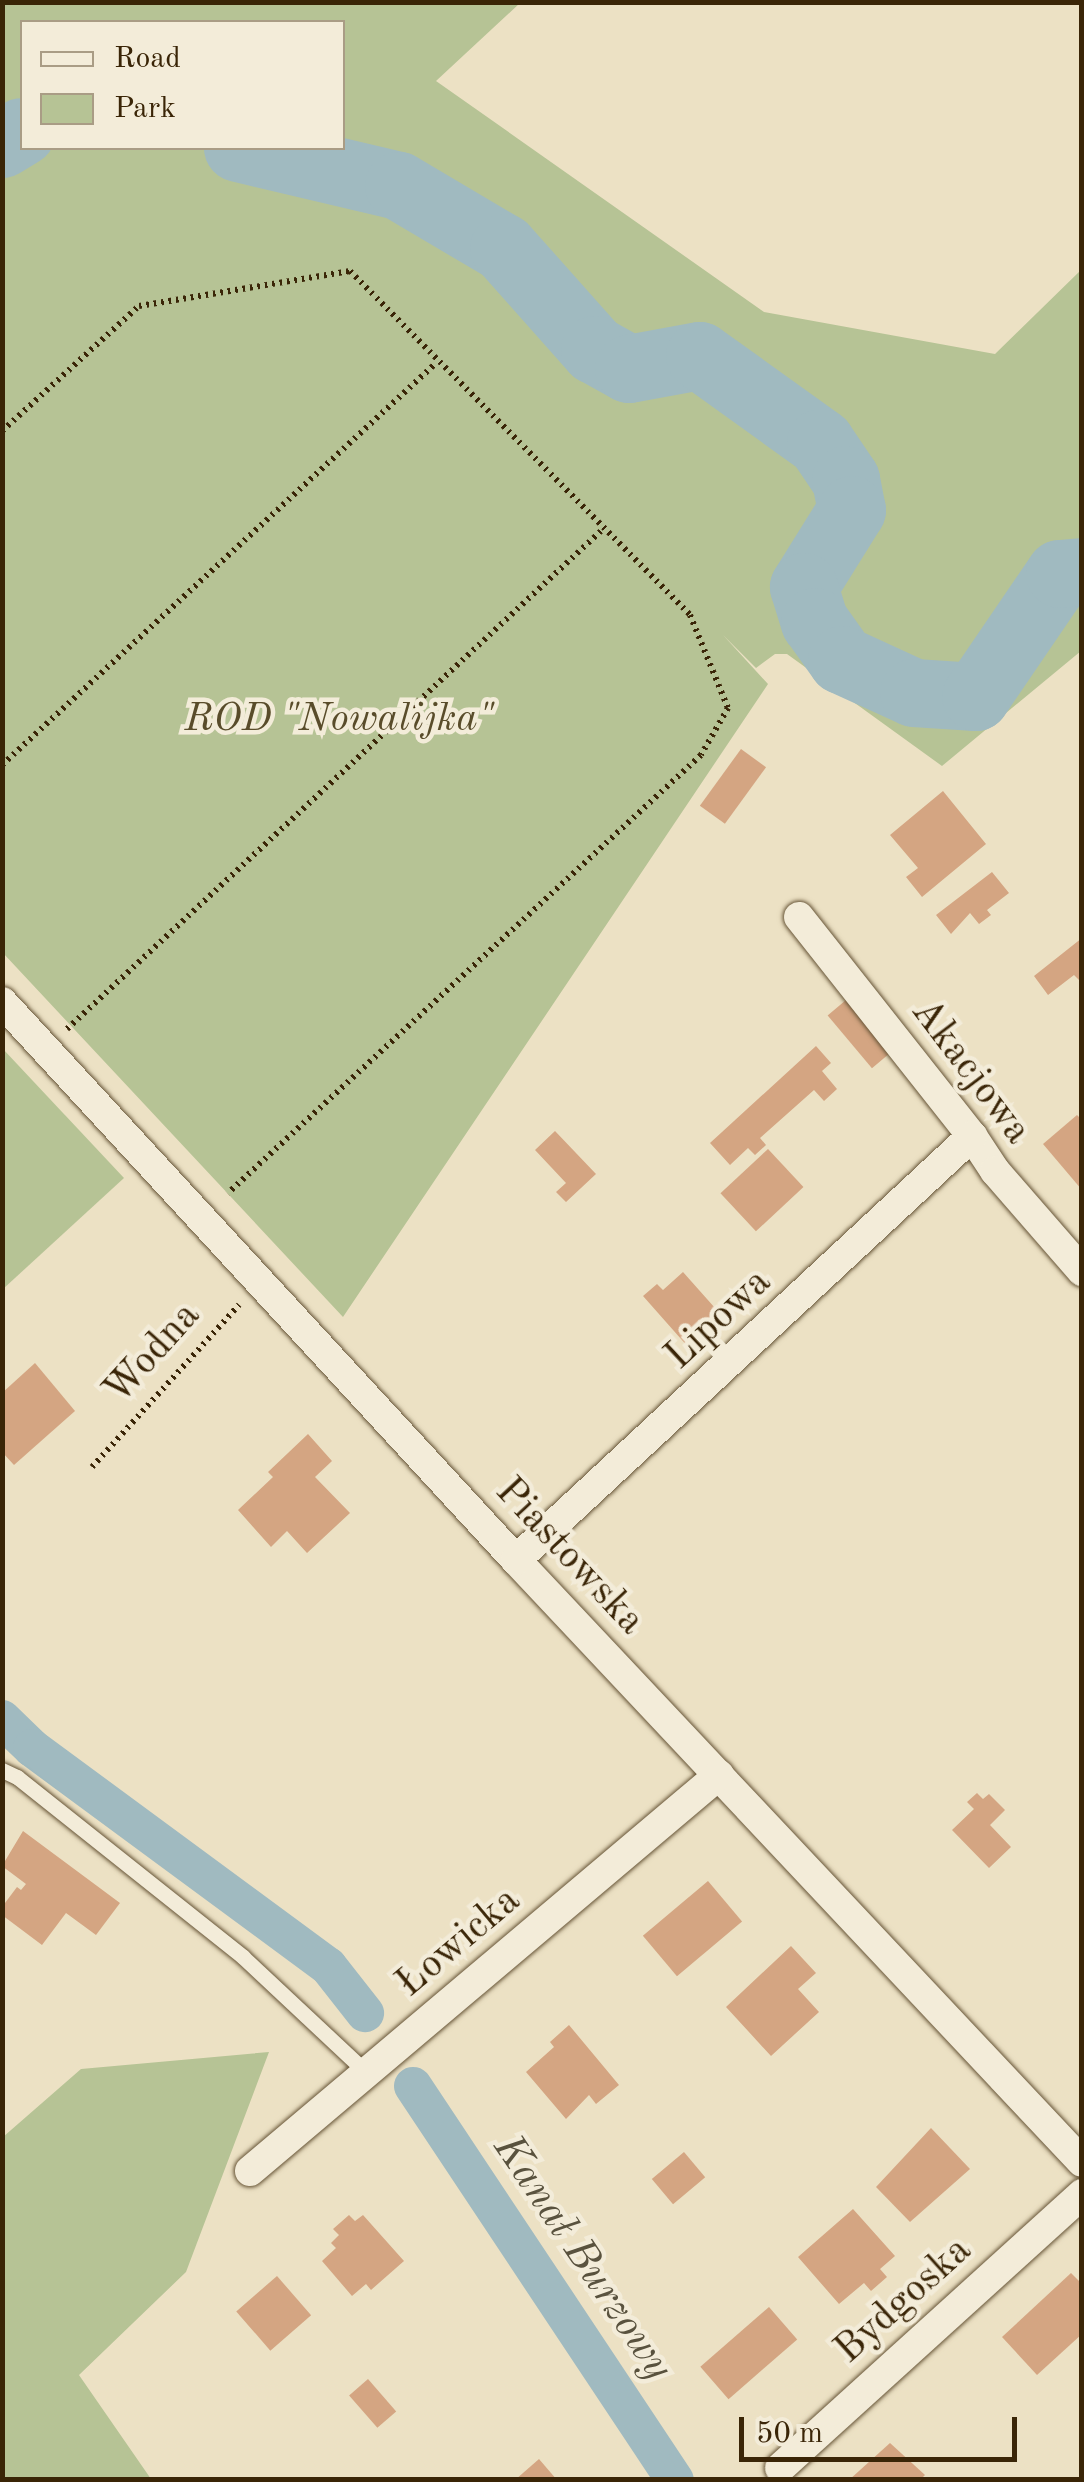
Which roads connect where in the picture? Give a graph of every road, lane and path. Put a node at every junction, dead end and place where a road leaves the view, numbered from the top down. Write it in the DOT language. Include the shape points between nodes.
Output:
graph roads {
  1 [pos="436,363"];
  2 [pos="2,432"];
  3 [pos="604,528"];
  4 [pos="2,765"];
  5 [pos="799,918"];
  6 [pos="2,1002"];
  7 [pos="71,1025"];
  8 [pos="972,1136"];
  9 [pos="228,1193"];
  10 [pos="1082,1271"];
  11 [pos="260,1282"];
  12 [pos="92,1467"];
  13 [pos="516,1560"];
  14 [pos="2,1770"];
  15 [pos="719,1776"];
  16 [pos="368,2074"];
  17 [pos="1082,2162"];
  18 [pos="250,2171"];
  19 [pos="1082,2194"];
  20 [pos="780,2468"];
  1 -- 2 [label="path" via="350,271 139,306"];
  1 -- 3 [label="path"];
  1 -- 4 [label="path"];
  3 -- 7 [label="path"];
  3 -- 9 [label="path" via="690,615 728,708 701,755"];
  5 -- 8 [label="street, Akacjowa"];
  6 -- 11 [label="street, Piastowska"];
  8 -- 10 [label="street, Akacjowa"];
  8 -- 13 [label="street, Lipowa"];
  11 -- 12 [label="path, Wodna"];
  11 -- 13 [label="street, Piastowska"];
  13 -- 15 [label="street, Piastowska"];
  14 -- 16 [label="lane" via="243,1958"];
  15 -- 16 [label="street, Łowicka"];
  15 -- 17 [label="street, Piastowska"];
  16 -- 18 [label="street, Łowicka"];
  19 -- 20 [label="street, Bydgoska"];
}
